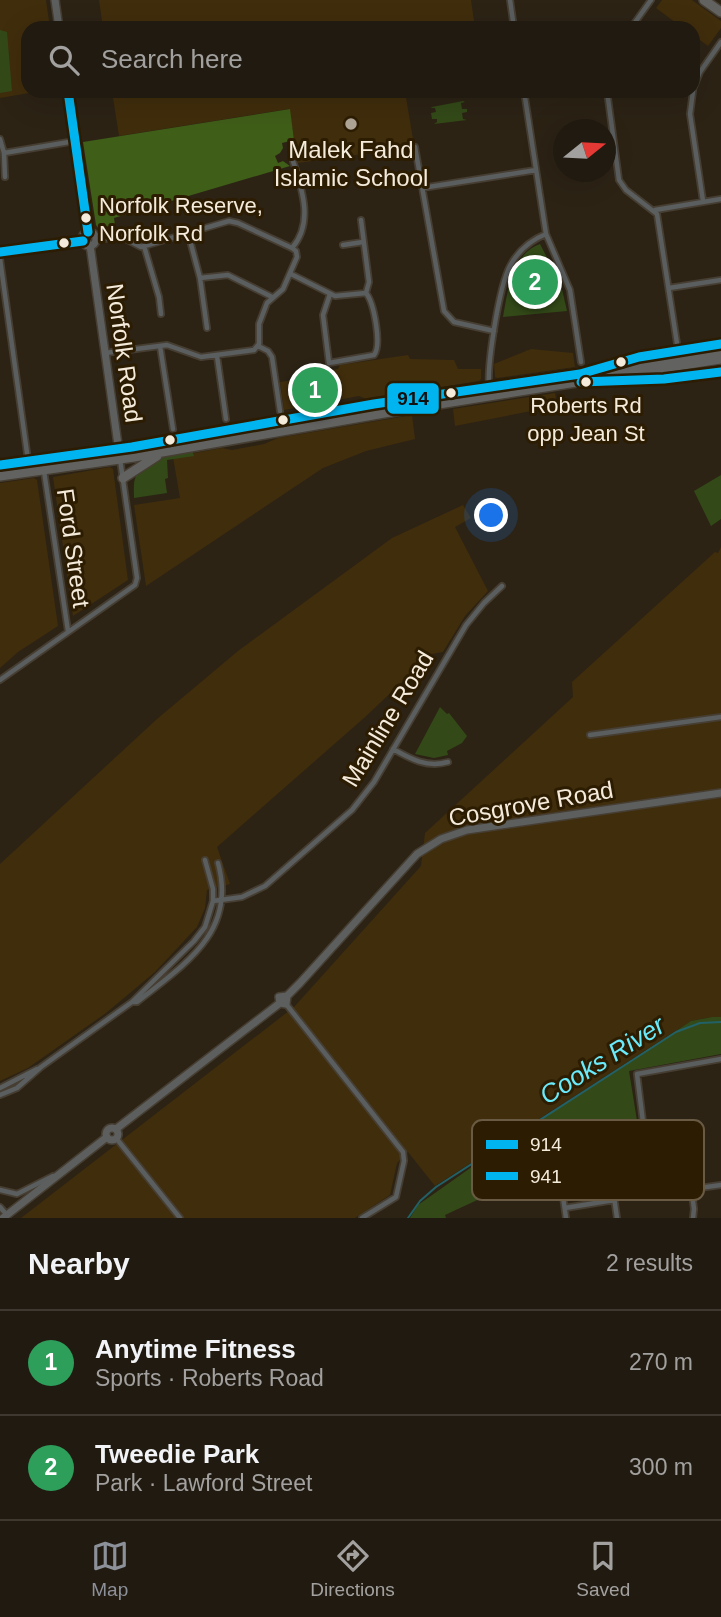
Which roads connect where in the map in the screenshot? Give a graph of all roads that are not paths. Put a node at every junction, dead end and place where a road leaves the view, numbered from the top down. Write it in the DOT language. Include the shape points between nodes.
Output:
graph roads {
  1 [pos="55,0"];
  2 [pos="510,0"];
  3 [pos="516,0"];
  4 [pos="651,0"];
  5 [pos="704,0"];
  6 [pos="721,12"];
  7 [pos="58,21"];
  8 [pos="513,21"];
  9 [pos="636,21"];
  10 [pos="721,42"];
  11 [pos="700,74"];
  12 [pos="69,98"];
  13 [pos="525,98"];
  14 [pos="606,98"];
  15 [pos="692,98"];
  16 [pos="0,139"];
  17 [pos="75,141"];
  18 [pos="415,147"];
  19 [pos="4,153"];
  20 [pos="293,161"];
  21 [pos="536,170"];
  22 [pos="5,177"];
  23 [pos="422,188"];
  24 [pos="721,199"];
  25 [pos="703,201"];
  26 [pos="655,210"];
  27 [pos="360,220"];
  28 [pos="188,232"];
  29 [pos="546,234"];
  30 [pos="90,239"];
  31 [pos="363,242"];
  32 [pos="343,245"];
  33 [pos="144,246"];
  34 [pos="292,248"];
  35 [pos="0,252"];
  36 [pos="0,259"];
  37 [pos="291,274"];
  38 [pos="200,278"];
  39 [pos="721,280"];
  40 [pos="669,288"];
  41 [pos="366,293"];
  42 [pos="330,294"];
  43 [pos="272,297"];
  44 [pos="161,314"];
  45 [pos="207,328"];
  46 [pos="494,331"];
  47 [pos="721,344"];
  48 [pos="160,346"];
  49 [pos="258,346"];
  50 [pos="678,351"];
  51 [pos="721,352"];
  52 [pos="105,353"];
  53 [pos="217,356"];
  54 [pos="721,359"];
  55 [pos="581,362"];
  56 [pos="664,364"];
  57 [pos="721,372"];
  58 [pos="584,378"];
  59 [pos="490,391"];
  60 [pos="280,411"];
  61 [pos="226,419"];
  62 [pos="173,429"];
  63 [pos="118,449"];
  64 [pos="165,452"];
  65 [pos="120,460"];
  66 [pos="28,461"];
  67 [pos="0,465"];
  68 [pos="44,470"];
  69 [pos="0,476"];
  70 [pos="123,478"];
  71 [pos="502,586"];
  72 [pos="68,631"];
  73 [pos="0,680"];
  74 [pos="721,717"];
  75 [pos="590,735"];
  76 [pos="393,749"];
  77 [pos="448,762"];
  78 [pos="721,793"];
  79 [pos="205,860"];
  80 [pos="218,863"];
  81 [pos="213,901"];
  82 [pos="222,901"];
  83 [pos="284,1001"];
  84 [pos="132,1002"];
  85 [pos="721,1059"];
  86 [pos="0,1094"];
  87 [pos="644,1120"];
  88 [pos="112,1138"];
  89 [pos="63,1171"];
  90 [pos="0,1190"];
  91 [pos="564,1200"];
  92 [pos="614,1200"];
  93 [pos="694,1200"];
  94 [pos="0,1207"];
  95 [pos="565,1208"];
  96 [pos="5,1216"];
  97 [pos="180,1218"];
  98 [pos="362,1218"];
  99 [pos="566,1218"];
  100 [pos="617,1218"];
  101 [pos="693,1218"];
  1 -- 7 [label="main road"];
  2 -- 3 [label="street"];
  2 -- 8 [label="street"];
  4 -- 9 [label="street"];
  5 -- 6 [label="highway"];
  10 -- 11 [label="street"];
  12 -- 17 [label="main road, Norfolk Road"];
  13 -- 21 [label="street"];
  14 -- 26 [label="street" via="619,180"];
  15 -- 25 [label="street" via="690,114"];
  16 -- 19 [label="street"];
  17 -- 19 [label="street"];
  17 -- 30 [label="main road, Norfolk Road"];
  18 -- 23 [label="street"];
  19 -- 22 [label="street"];
  20 -- 34 [label="street" via="305,221"];
  21 -- 23 [label="street"];
  21 -- 29 [label="street"];
  23 -- 46 [label="street" via="444,311 454,322"];
  24 -- 25 [label="street"];
  25 -- 26 [label="street"];
  26 -- 40 [label="street"];
  27 -- 31 [label="street"];
  28 -- 33 [label="street"];
  28 -- 34 [label="street" via="231,221"];
  28 -- 38 [label="street"];
  29 -- 46 [label="street" via="526,246 510,266"];
  29 -- 55 [label="street" via="570,290"];
  30 -- 33 [label="street" via="110,232"];
  30 -- 35 [label="street"];
  30 -- 52 [label="main road, Norfolk Road"];
  31 -- 32 [label="street"];
  31 -- 41 [label="street" via="369,282"];
  33 -- 44 [label="street"];
  34 -- 37 [label="street" via="297,257"];
  36 -- 66 [label="street"];
  37 -- 42 [label="street"];
  37 -- 43 [label="street" via="281,292"];
  38 -- 43 [label="street" via="228,275"];
  38 -- 45 [label="street"];
  39 -- 40 [label="street"];
  40 -- 50 [label="street"];
  41 -- 42 [label="street"];
  41 -- 42 [label="street" via="372,304 377,352 329,363 323,315"];
  43 -- 49 [label="street" via="259,324"];
  46 -- 59 [label="street" via="488,363"];
  47 -- 50 [label="highway"];
  48 -- 52 [label="street"];
  48 -- 53 [label="street" via="201,358"];
  48 -- 62 [label="street"];
  49 -- 53 [label="street"];
  49 -- 60 [label="street" via="272,357"];
  50 -- 58 [label="highway" via="623,361"];
  51 -- 56 [label="highway"];
  52 -- 63 [label="main road, Norfolk Road"];
  53 -- 61 [label="street"];
  54 -- 56 [label="highway"];
  56 -- 58 [label="highway"];
  57 -- 58 [label="highway" via="664,379"];
  58 -- 59 [label="highway"];
  59 -- 63 [label="highway" via="352,407"];
  59 -- 64 [label="highway"];
  63 -- 65 [label="main road, Norfolk Road"];
  63 -- 66 [label="highway"];
  64 -- 65 [label="highway"];
  64 -- 70 [label="highway"];
  65 -- 68 [label="highway"];
  65 -- 70 [label="street, Norfolk Road"];
  66 -- 67 [label="highway"];
  68 -- 69 [label="highway"];
  68 -- 72 [label="street, Ford Street"];
  70 -- 72 [label="street, Norfolk Road" via="135,585"];
  71 -- 76 [label="street, Mainline Road" via="466,625"];
  72 -- 73 [label="street"];
  74 -- 75 [label="street"];
  76 -- 77 [label="street" via="421,763"];
  76 -- 82 [label="street, Mainline Road" via="365,795 334,827 265,886"];
  78 -- 83 [label="main road, Cosgrove Road" via="467,830 441,839 417,855"];
  79 -- 81 [label="street"];
  80 -- 82 [label="street"];
  81 -- 82 [label="street, Mainline Road"];
  81 -- 84 [label="street" via="200,934"];
  82 -- 84 [label="street" via="213,931 197,950 168,978"];
  83 -- 88 [label="main road, Cosgrove Road" via="116,1129 108,1130"];
  83 -- 98 [label="street" via="403,1152 396,1197"];
  84 -- 86 [label="street"];
  85 -- 87 [label="street" via="638,1074"];
  88 -- 89 [label="main road"];
  88 -- 97 [label="street"];
  89 -- 90 [label="street" via="21,1193"];
  89 -- 96 [label="main road"];
  91 -- 95 [label="street"];
  92 -- 95 [label="street"];
  92 -- 100 [label="street"];
  93 -- 101 [label="street"];
  94 -- 96 [label="street"];
  95 -- 99 [label="street"];
}
